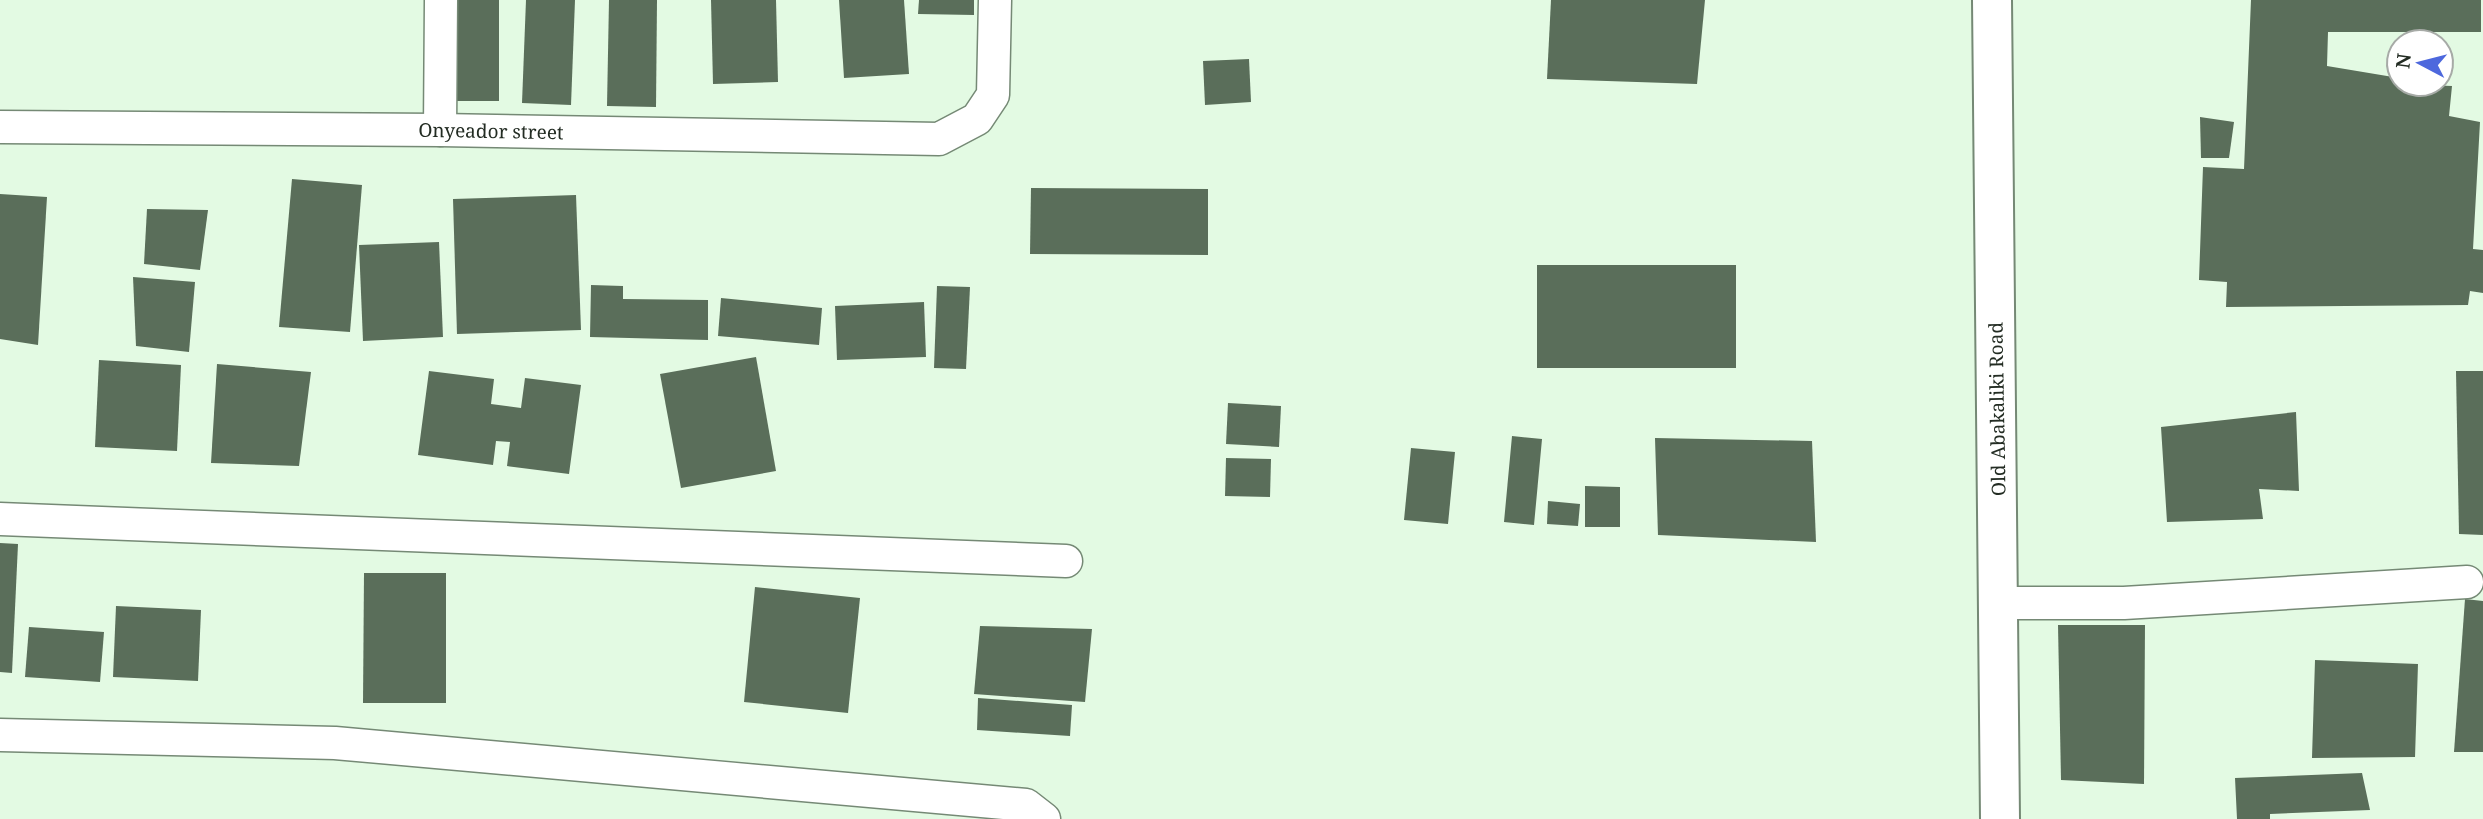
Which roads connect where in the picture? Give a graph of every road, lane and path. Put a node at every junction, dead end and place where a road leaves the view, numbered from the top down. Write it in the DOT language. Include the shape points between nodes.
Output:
graph roads {
  1 [pos="441,0"];
  2 [pos="995,0"];
  3 [pos="1992,0"];
  4 [pos="0,127"];
  5 [pos="440,130"];
  6 [pos="0,519"];
  7 [pos="1066,561"];
  8 [pos="2467,582"];
  9 [pos="1999,603"];
  10 [pos="0,735"];
  11 [pos="1044,819"];
  12 [pos="2000,819"];
  1 -- 5 [label="street"];
  2 -- 5 [label="street, Onyeador street" via="993,95 977,119 939,139"];
  3 -- 9 [label="main road, Old Abakaliki Road"];
  4 -- 5 [label="street, Onyeador street"];
  6 -- 7 [label="street"];
  8 -- 9 [label="street" via="2124,603"];
  9 -- 12 [label="main road, Old Abakaliki Road"];
  10 -- 11 [label="street" via="335,743 1026,805"];
}
